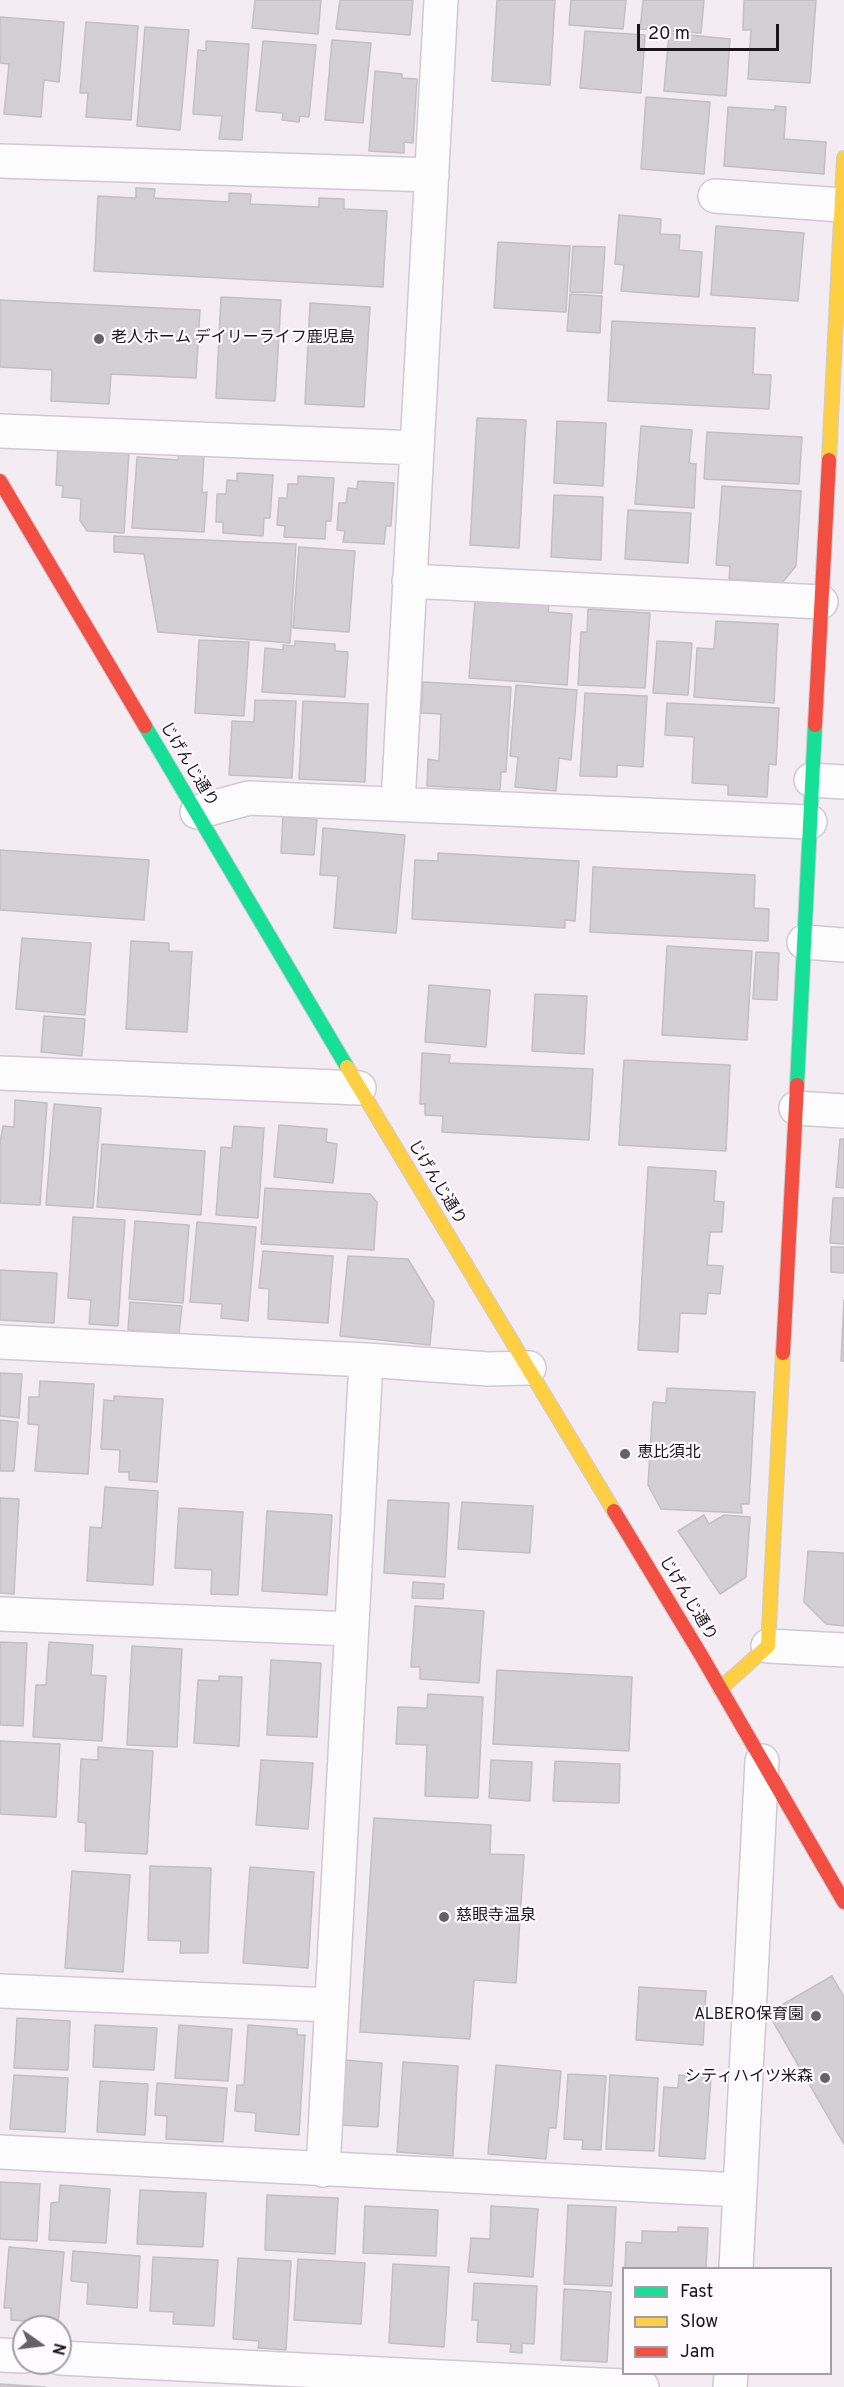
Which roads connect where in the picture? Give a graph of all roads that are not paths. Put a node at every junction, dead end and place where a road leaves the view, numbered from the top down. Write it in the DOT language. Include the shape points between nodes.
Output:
graph roads {
  1 [pos="441,0"];
  2 [pos="844,158"];
  3 [pos="0,161"];
  4 [pos="432,175"];
  5 [pos="715,196"];
  6 [pos="843,205"];
  7 [pos="838,380"];
  8 [pos="0,431"];
  9 [pos="417,448"];
  10 [pos="0,481"];
  11 [pos="834,561"];
  12 [pos="409,581"];
  13 [pos="821,602"];
  14 [pos="811,780"];
  15 [pos="844,782"];
  16 [pos="398,804"];
  17 [pos="197,812"];
  18 [pos="810,822"];
  19 [pos="804,942"];
  20 [pos="844,945"];
  21 [pos="0,1073"];
  22 [pos="359,1088"];
  23 [pos="796,1108"];
  24 [pos="844,1111"];
  25 [pos="0,1342"];
  26 [pos="366,1360"];
  27 [pos="529,1368"];
  28 [pos="0,1614"];
  29 [pos="351,1629"];
  30 [pos="768,1646"];
  31 [pos="844,1650"];
  32 [pos="720,1689"];
  33 [pos="762,1761"];
  34 [pos="844,1902"];
  35 [pos="0,1991"];
  36 [pos="331,2005"];
  37 [pos="0,2152"];
  38 [pos="323,2170"];
  39 [pos="740,2190"];
  40 [pos="736,2267"];
  41 [pos="72,2359"];
  42 [pos="642,2387"];
  1 -- 4 [label="street"];
  2 -- 6 [label="street"];
  3 -- 4 [label="street"];
  4 -- 9 [label="street"];
  5 -- 6 [label="street"];
  6 -- 7 [label="street"];
  7 -- 11 [label="street"];
  8 -- 9 [label="street"];
  9 -- 12 [label="street"];
  10 -- 17 [label="street, じげんじ通り"];
  11 -- 13 [label="street"];
  12 -- 13 [label="street"];
  12 -- 16 [label="street"];
  13 -- 14 [label="street"];
  14 -- 15 [label="street"];
  14 -- 18 [label="street"];
  16 -- 17 [label="street" via="249,798"];
  16 -- 18 [label="street"];
  17 -- 22 [label="street, じげんじ通り"];
  18 -- 19 [label="street"];
  19 -- 20 [label="street"];
  19 -- 23 [label="street"];
  21 -- 22 [label="street"];
  22 -- 27 [label="street, じげんじ通り"];
  23 -- 24 [label="street"];
  23 -- 30 [label="street"];
  25 -- 26 [label="street"];
  26 -- 27 [label="street" via="488,1369"];
  26 -- 29 [label="street"];
  27 -- 32 [label="street, じげんじ通り"];
  28 -- 29 [label="street"];
  29 -- 36 [label="street"];
  30 -- 31 [label="street"];
  30 -- 32 [label="street"];
  32 -- 33 [label="street, じげんじ通り"];
  33 -- 34 [label="street, じげんじ通り"];
  33 -- 39 [label="street"];
  35 -- 36 [label="street"];
  36 -- 38 [label="street"];
  37 -- 38 [label="street"];
  38 -- 39 [label="street"];
  39 -- 40 [label="street"];
  41 -- 42 [label="street"];
}
